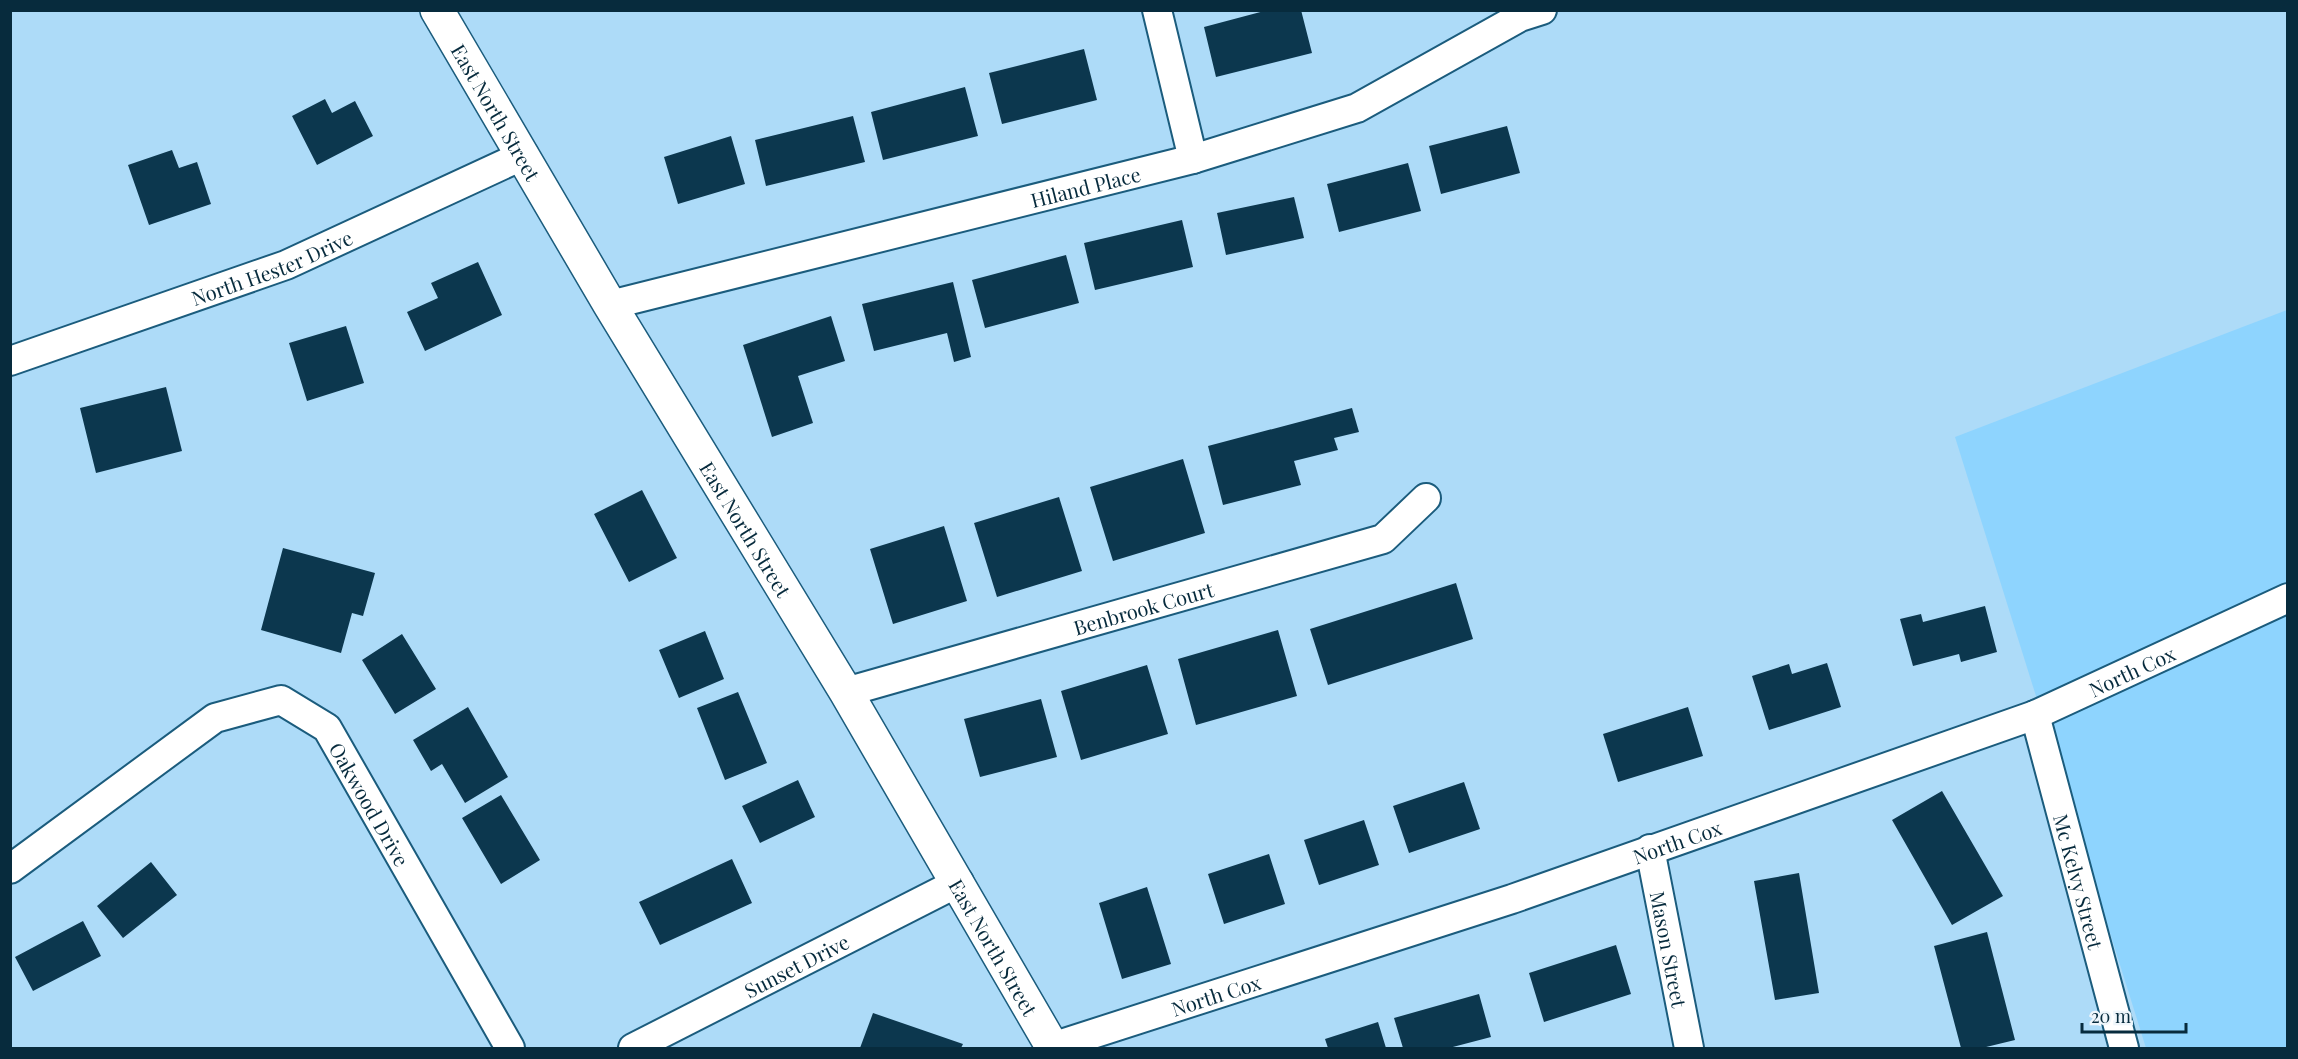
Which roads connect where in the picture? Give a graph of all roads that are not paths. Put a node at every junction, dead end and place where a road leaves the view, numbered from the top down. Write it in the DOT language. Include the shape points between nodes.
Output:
graph roads {
  1 [pos="437,10"];
  2 [pos="1157,10"];
  3 [pos="1542,10"];
  4 [pos="524,155"];
  5 [pos="1193,159"];
  6 [pos="610,305"];
  7 [pos="10,361"];
  8 [pos="1426,498"];
  9 [pos="2288,598"];
  10 [pos="846,692"];
  11 [pos="2035,715"];
  12 [pos="1650,849"];
  13 [pos="10,869"];
  14 [pos="958,882"];
  15 [pos="510,1048"];
  16 [pos="633,1048"];
  17 [pos="1052,1048"];
  18 [pos="1689,1048"];
  19 [pos="2124,1048"];
  1 -- 4 [label="street, East North Street"];
  2 -- 5 [label="street"];
  3 -- 5 [label="street, Hiland Place" via="1520,17 1357,108"];
  4 -- 6 [label="street, East North Street"];
  4 -- 7 [label="street, North Hester Drive" via="286,265"];
  5 -- 6 [label="street, Hiland Place"];
  6 -- 10 [label="street, East North Street"];
  8 -- 10 [label="street, Benbrook Court" via="1383,539"];
  9 -- 11 [label="street, North Cox"];
  10 -- 14 [label="street, East North Street"];
  11 -- 12 [label="street, North Cox"];
  11 -- 19 [label="street, Mc Kelvy Street"];
  12 -- 17 [label="street, North Cox" via="1512,899"];
  12 -- 18 [label="street, Mason Street"];
  13 -- 15 [label="street, Oakwood Drive" via="215,718 281,700 327,729"];
  14 -- 16 [label="street, Sunset Drive"];
  14 -- 17 [label="street, East North Street"];
}
